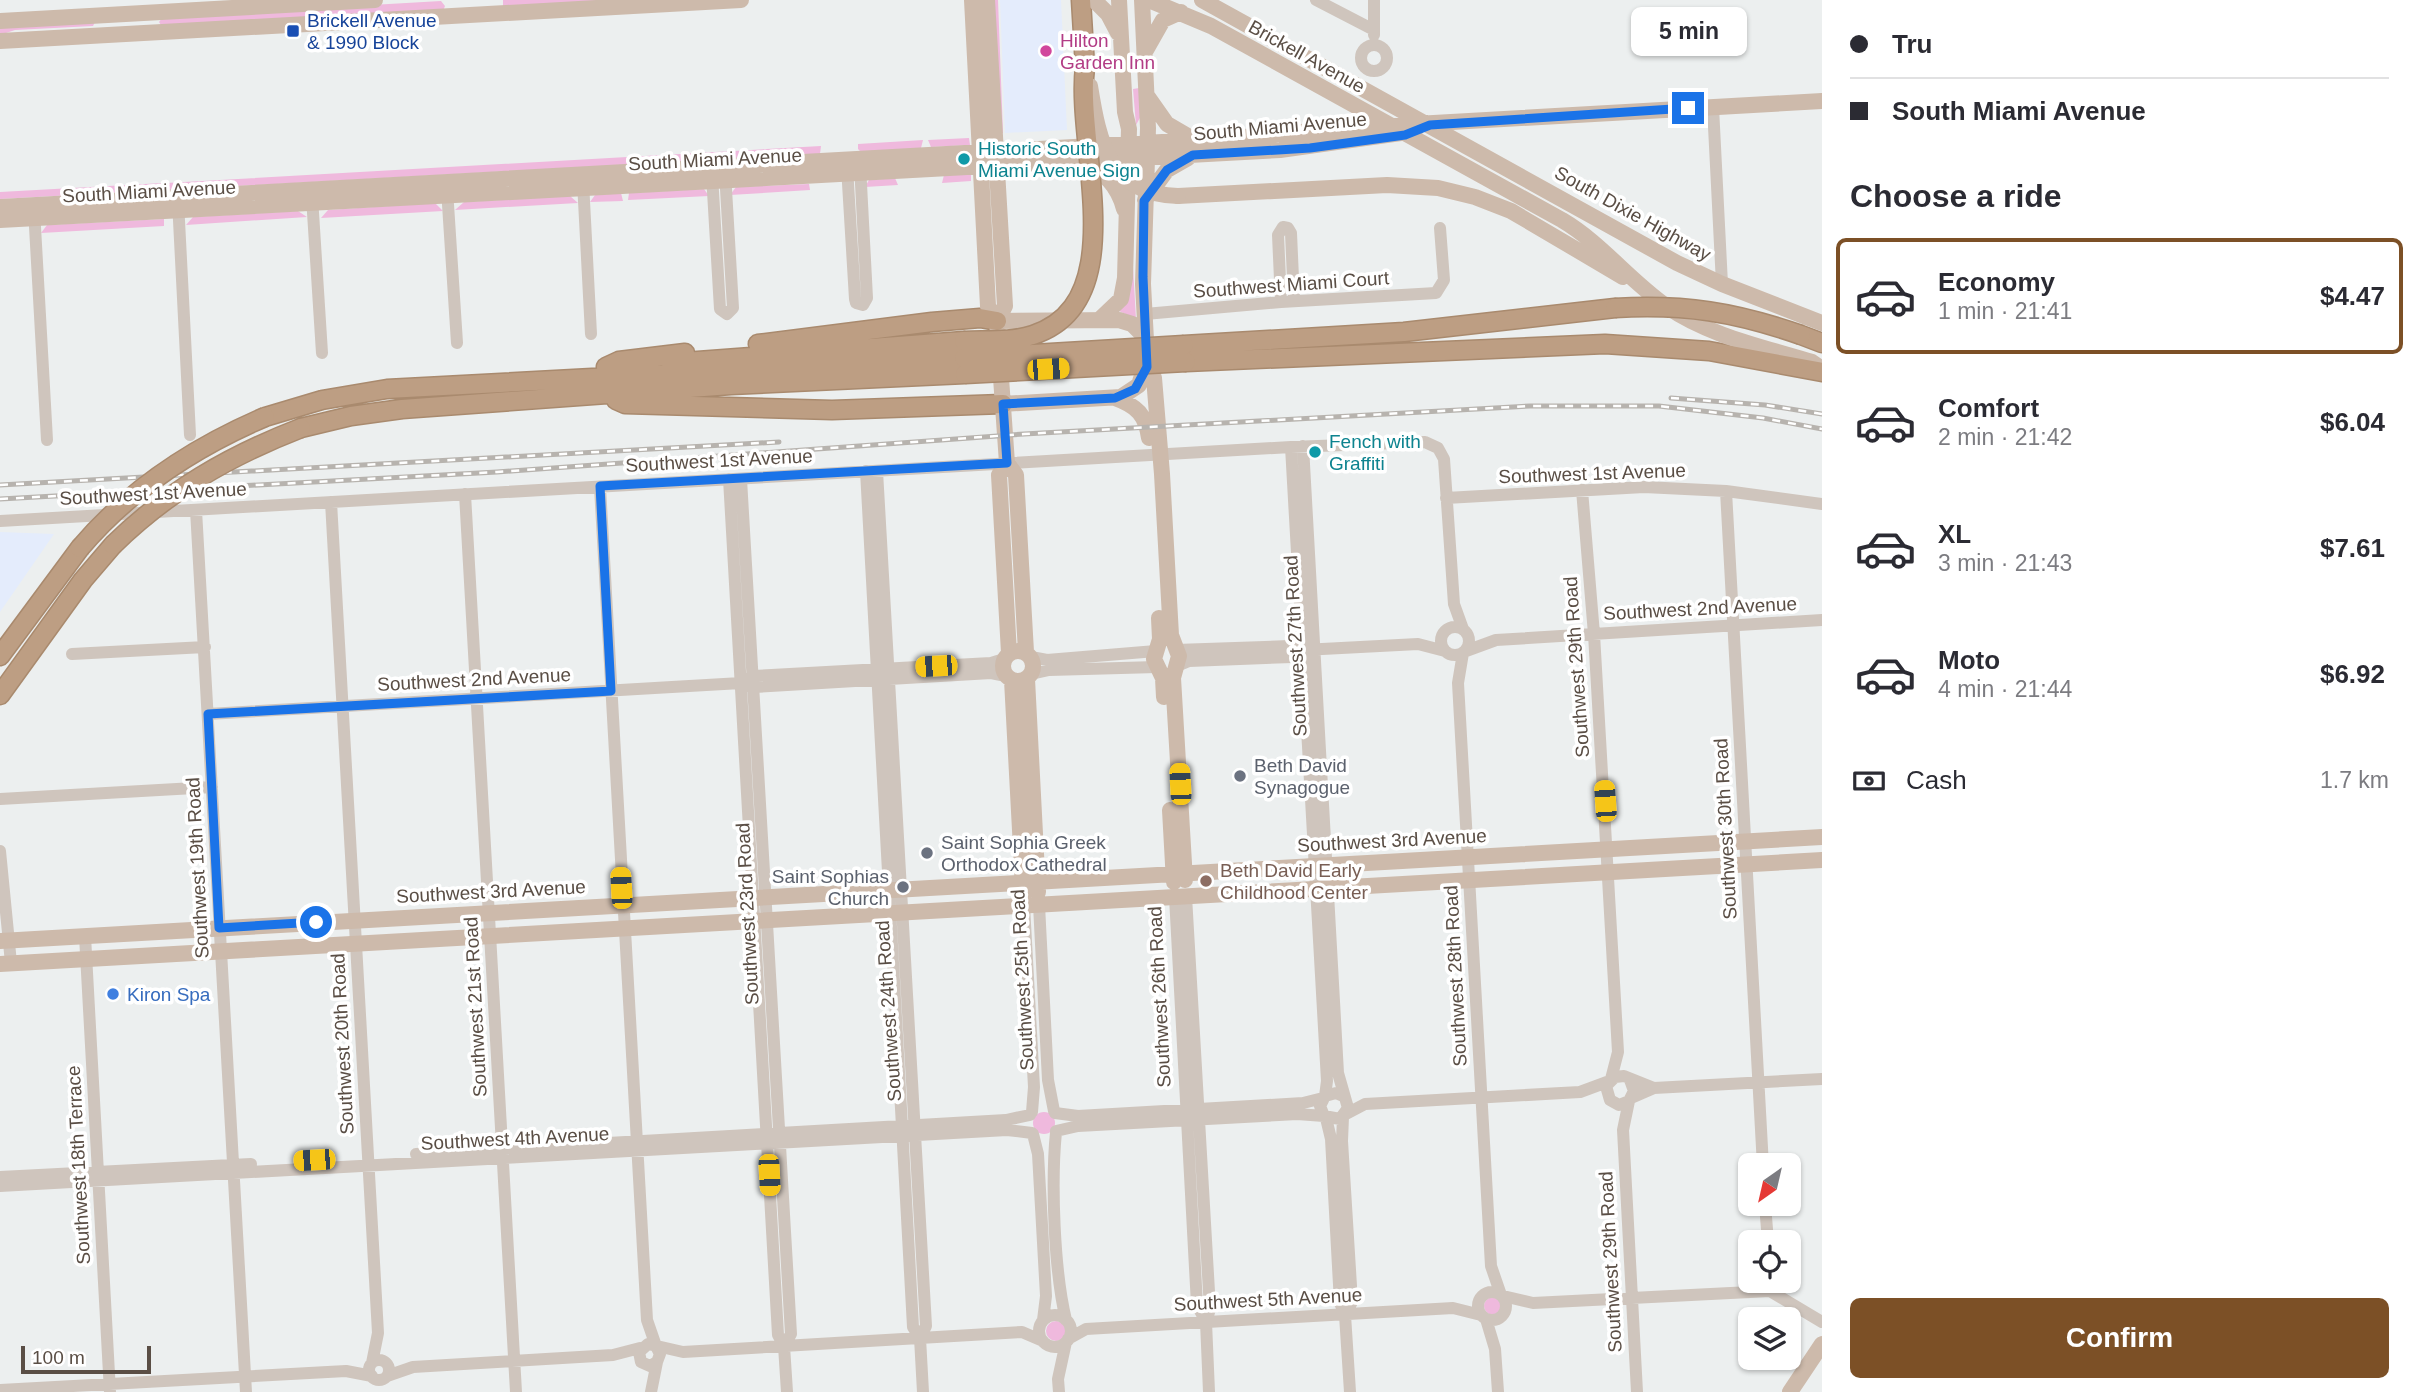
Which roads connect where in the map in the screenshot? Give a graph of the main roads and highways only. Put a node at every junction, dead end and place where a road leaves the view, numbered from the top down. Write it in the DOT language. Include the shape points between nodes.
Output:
graph roads {
  1 [pos="376,0"];
  2 [pos="741,0"];
  3 [pos="972,0"];
  4 [pos="987,0"];
  5 [pos="1080,0"];
  6 [pos="1094,0"];
  7 [pos="1119,0"];
  8 [pos="1142,0"];
  9 [pos="1149,0"];
  10 [pos="1202,0"];
  11 [pos="314,2"];
  12 [pos="155,12"];
  13 [pos="1181,12"];
  14 [pos="107,15"];
  15 [pos="0,21"];
  16 [pos="156,32"];
  17 [pos="108,35"];
  18 [pos="1121,39"];
  19 [pos="0,41"];
  20 [pos="1145,52"];
  21 [pos="984,66"];
  22 [pos="1085,67"];
  23 [pos="1147,94"];
  24 [pos="1822,100"];
  25 [pos="1356,107"];
  26 [pos="1125,111"];
  27 [pos="1490,121"];
  28 [pos="1388,125"];
  29 [pos="1430,125"];
  30 [pos="1345,128"];
  31 [pos="1405,135"];
  32 [pos="1100,143"];
  33 [pos="1193,147"];
  34 [pos="1147,149"];
  35 [pos="1129,150"];
  36 [pos="1482,154"];
  37 [pos="989,158"];
  38 [pos="1082,161"];
  39 [pos="1144,201"];
  40 [pos="0,207"];
  41 [pos="1125,211"];
  42 [pos="34,212"];
  43 [pos="0,220"];
  44 [pos="1652,295"];
  45 [pos="1100,319"];
  46 [pos="997,321"];
  47 [pos="1822,323"];
  48 [pos="1146,338"];
  49 [pos="1822,343"];
  50 [pos="1185,354"];
  51 [pos="964,358"];
  52 [pos="1147,359"];
  53 [pos="606,367"];
  54 [pos="1822,370"];
  55 [pos="531,383"];
  56 [pos="604,394"];
  57 [pos="1115,398"];
  58 [pos="1003,404"];
  59 [pos="1155,454"];
  60 [pos="0,656"];
  61 [pos="1018,656"];
  62 [pos="1019,677"];
  63 [pos="0,695"];
  64 [pos="1822,837"];
  65 [pos="1822,860"];
  66 [pos="1180,873"];
  67 [pos="1030,882"];
  68 [pos="1180,896"];
  69 [pos="1031,905"];
  70 [pos="4,940"];
  71 [pos="6,964"];
  72 [pos="1822,1344"];
  73 [pos="1790,1392"];
  1 -- 11 [label="main road"];
  2 -- 16 [label="main road"];
  3 -- 21 [label="main road"];
  4 -- 21 [label="main road"];
  5 -- 22 [label="highway"];
  6 -- 18 [label="main road"];
  7 -- 18 [label="main road"];
  8 -- 20 [label="main road, Southwest 26th Road"];
  9 -- 13 [label="main road, Brickell Avenue"];
  10 -- 29 [label="main road, Brickell Avenue"];
  11 -- 12 [label="main road"];
  12 -- 14 [label="main road"];
  12 -- 16 [label="main road"];
  13 -- 20 [label="main road" via="1163,20"];
  13 -- 25 [label="main road, Brickell Avenue"];
  14 -- 15 [label="main road"];
  14 -- 17 [label="main road"];
  16 -- 17 [label="main road"];
  17 -- 19 [label="main road"];
  18 -- 26 [label="main road"];
  20 -- 23 [label="main road, Southwest 26th Road"];
  21 -- 37 [label="main road"];
  22 -- 44 [label="main road, bridge" via="1098,134 1108,158 1139,186 1178,196 1404,184 1456,192 1511,211"];
  22 -- 51 [label="highway, bridge" via="1093,251 1087,286 1067,315 1038,334"];
  23 -- 33 [label="main road" via="1167,124"];
  23 -- 34 [label="main road, Southwest 26th Road"];
  24 -- 27 [label="main road, South Miami Avenue"];
  25 -- 28 [label="main road, Brickell Avenue"];
  25 -- 30 [label="main road" via="1355,120"];
  26 -- 32 [label="main road" via="1114,132"];
  26 -- 35 [label="main road"];
  27 -- 29 [label="main road, South Miami Avenue"];
  27 -- 36 [label="main road" via="1479,138"];
  28 -- 29 [label="main road, South Miami Avenue"];
  28 -- 30 [label="main road, South Miami Avenue"];
  28 -- 31 [label="main road, Brickell Avenue"];
  29 -- 31 [label="main road, South Miami Avenue"];
  29 -- 36 [label="main road, South Dixie Highway"];
  30 -- 33 [label="main road, South Miami Avenue"];
  31 -- 33 [label="main road, South Miami Avenue" via="1310,148"];
  31 -- 44 [label="main road, South Dixie Highway" via="1569,224"];
  32 -- 35 [label="main road, South Miami Avenue"];
  32 -- 37 [label="main road, South Miami Avenue"];
  33 -- 34 [label="main road, South Miami Avenue"];
  33 -- 39 [label="main road" via="1167,170"];
  34 -- 35 [label="main road, South Miami Avenue"];
  34 -- 39 [label="main road, Southwest 26th Road"];
  35 -- 38 [label="main road, South Miami Avenue"];
  35 -- 41 [label="main road"];
  36 -- 47 [label="main road, South Dixie Highway" via="1655,251 1722,284"];
  37 -- 38 [label="main road, South Miami Avenue"];
  37 -- 42 [label="main road, South Miami Avenue"];
  37 -- 46 [label="main road" via="1005,306"];
  38 -- 41 [label="main road" via="1116,187"];
  39 -- 48 [label="main road, Southwest 26th Road"];
  40 -- 42 [label="main road, South Miami Avenue"];
  41 -- 45 [label="main road" via="1123,294"];
  42 -- 43 [label="main road, South Miami Avenue"];
  44 -- 54 [label="main road, South Dixie Highway" via="1707,328 1812,362"];
  45 -- 46 [label="main road"];
  45 -- 48 [label="main road" via="1128,322"];
  46 -- 53 [label="highway" via="932,322 619,361"];
  46 -- 58 [label="main road"];
  48 -- 52 [label="main road, Southwest 26th Road"];
  49 -- 50 [label="highway, bridge" via="1710,309 1661,306"];
  50 -- 51 [label="highway, bridge"];
  50 -- 54 [label="highway" via="1618,344 1709,351"];
  51 -- 53 [label="highway"];
  51 -- 55 [label="highway"];
  51 -- 56 [label="highway"];
  52 -- 57 [label="main road" via="1139,384"];
  52 -- 59 [label="main road, Southwest 26th Road" via="1154,378"];
  53 -- 55 [label="highway" via="545,373"];
  55 -- 60 [label="highway, bridge" via="364,392 265,417 213,442 162,473 119,508 80,548"];
  56 -- 58 [label="highway" via="625,404 811,410"];
  56 -- 63 [label="highway, bridge" via="377,412 301,428 246,450 194,478 113,545"];
  57 -- 58 [label="main road"];
  57 -- 59 [label="main road, Southwest 26th Road" via="1142,414"];
  58 -- 61 [label="main road" via="1007,463 999,475"];
  59 -- 66 [label="main road, Southwest 26th Road" via="1166,658 1163,681"];
  61 -- 62 [label="main road"];
  61 -- 62 [label="main road" via="1034,666"];
  62 -- 67 [label="main road, Southwest 25th Road"];
  64 -- 66 [label="main road, Southwest 3rd Avenue"];
  65 -- 68 [label="main road"];
  66 -- 67 [label="main road, Southwest 3rd Avenue"];
  66 -- 68 [label="main road, Southwest 26th Road"];
  67 -- 69 [label="main road, Southwest 25th Road"];
  67 -- 70 [label="main road, Southwest 3rd Avenue"];
  68 -- 69 [label="main road"];
  69 -- 71 [label="main road"];
  72 -- 73 [label="main road"];
}
